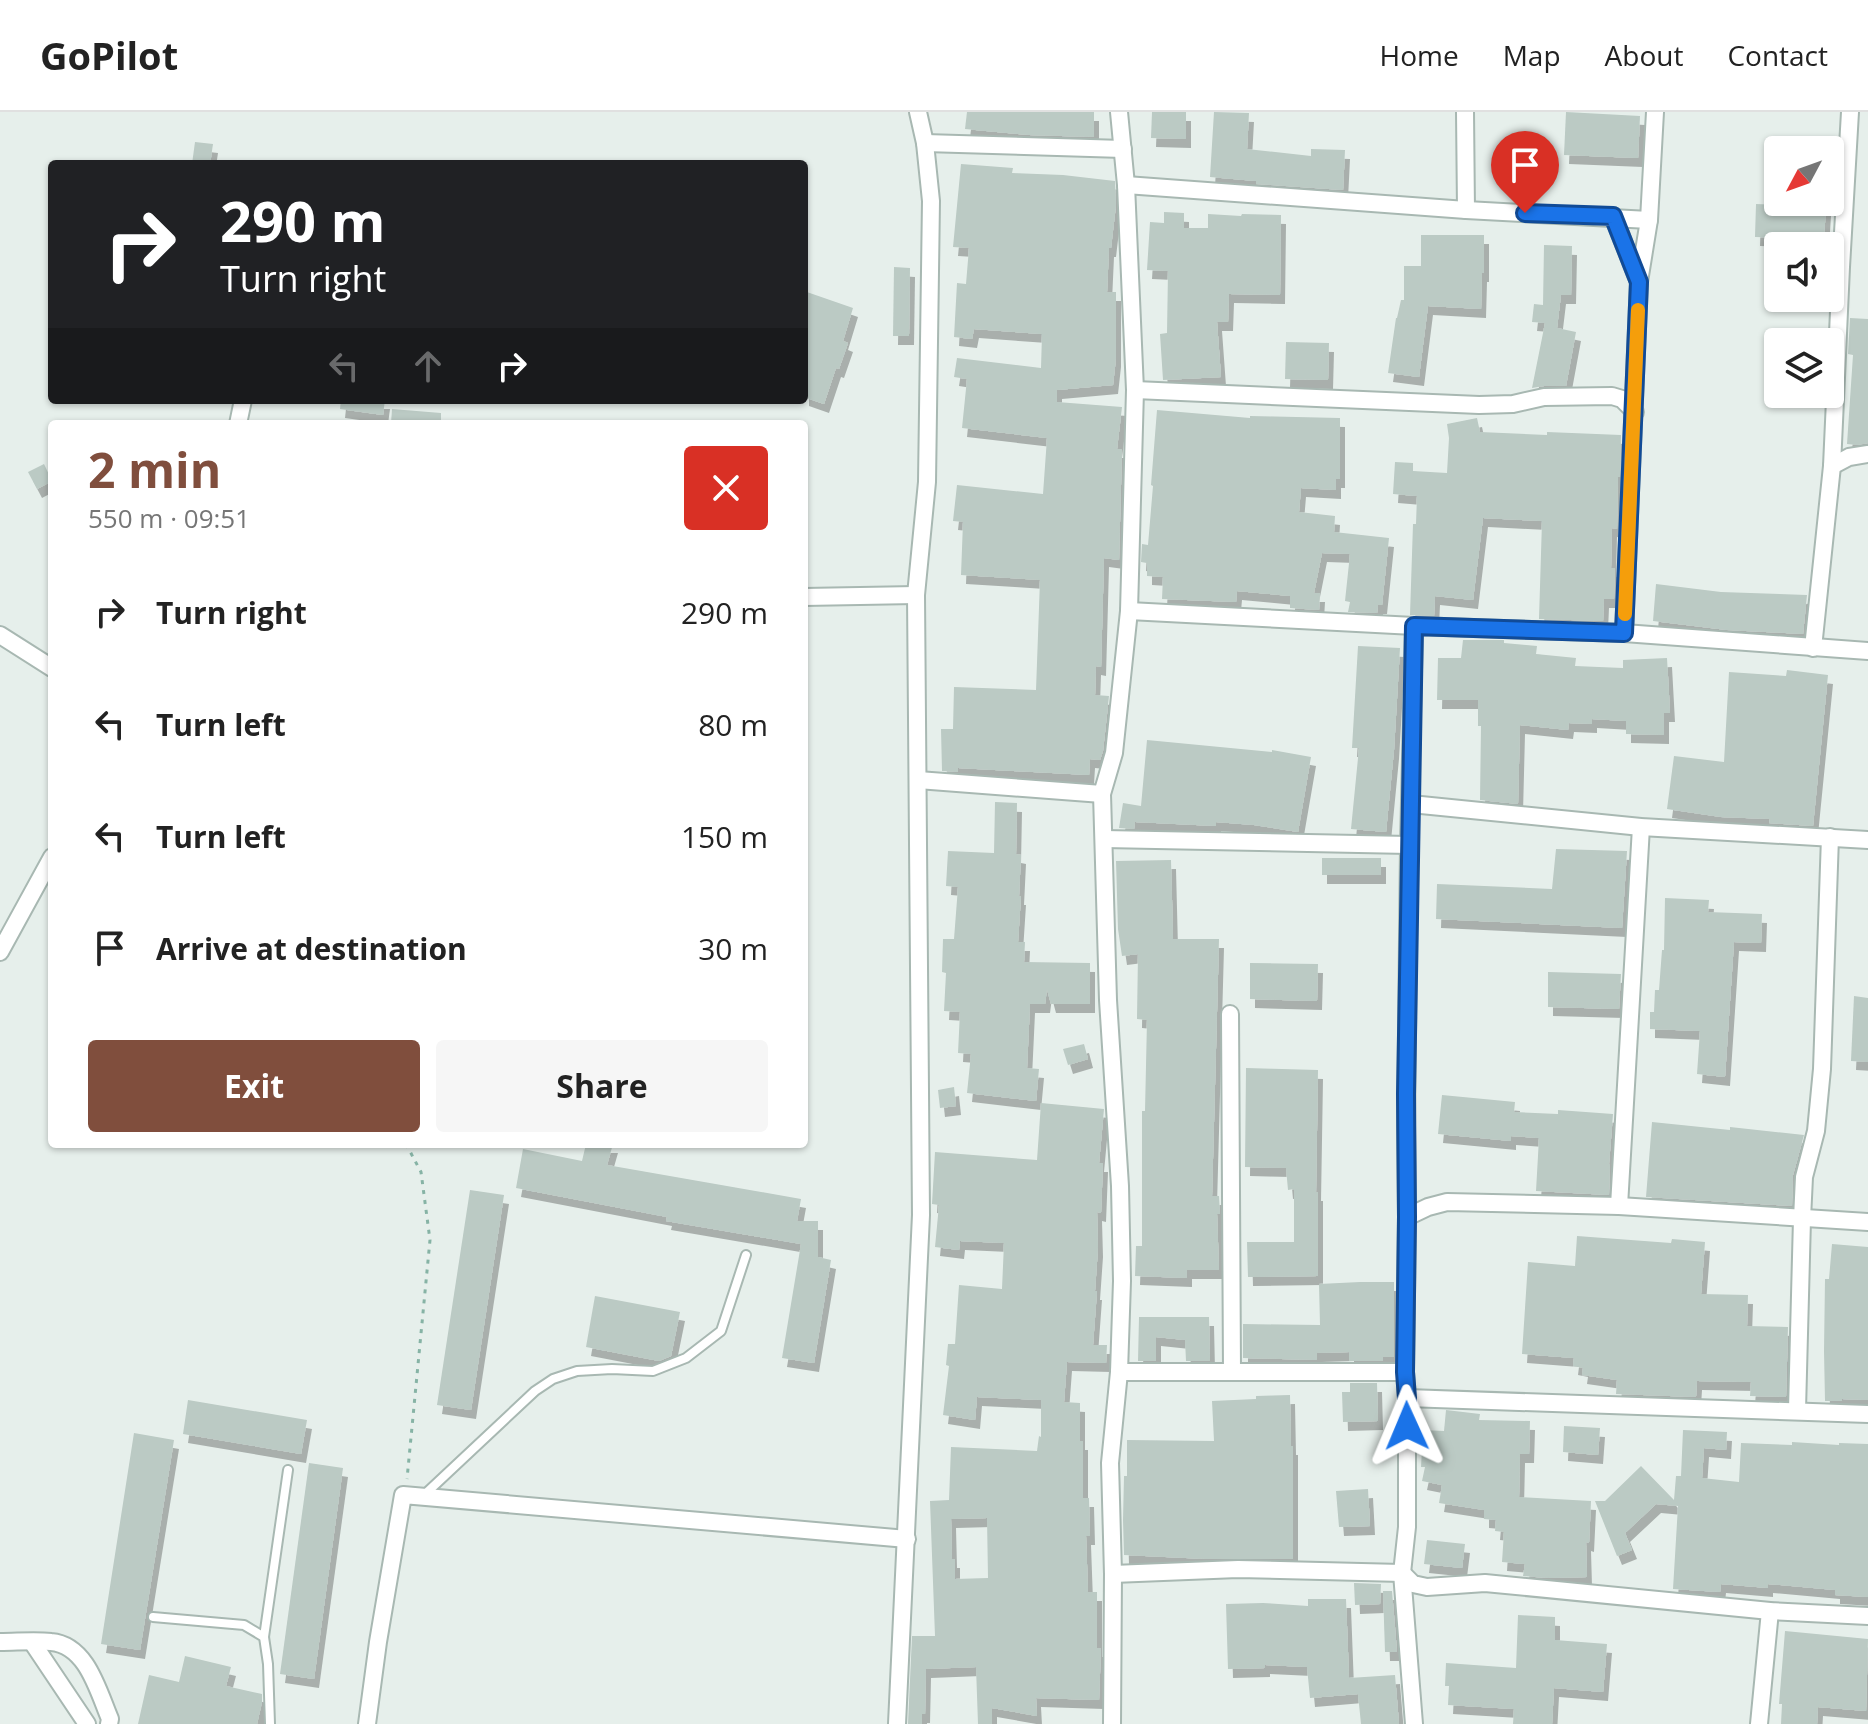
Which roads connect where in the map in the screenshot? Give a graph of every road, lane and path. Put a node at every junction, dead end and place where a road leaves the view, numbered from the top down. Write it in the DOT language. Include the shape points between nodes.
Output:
graph roads {
  1 [pos="918,112"];
  2 [pos="1119,112"];
  3 [pos="1465,112"];
  4 [pos="1655,112"];
  5 [pos="1850,112"];
  6 [pos="925,143"];
  7 [pos="1123,149"];
  8 [pos="1126,185"];
  9 [pos="1466,210"];
  10 [pos="1613,216"];
  11 [pos="1649,220"];
  12 [pos="1639,282"];
  13 [pos="1135,390"];
  14 [pos="1635,412"];
  15 [pos="1868,454"];
  16 [pos="1832,466"];
  17 [pos="916,595"];
  18 [pos="808,597"];
  19 [pos="1129,611"];
  20 [pos="1414,626"];
  21 [pos="1624,633"];
  22 [pos="0,635"];
  23 [pos="1813,648"];
  24 [pos="1868,651"];
  25 [pos="48,665"];
  26 [pos="918,780"];
  27 [pos="1102,794"];
  28 [pos="1411,804"];
  29 [pos="1641,827"];
  30 [pos="1830,837"];
  31 [pos="1104,839"];
  32 [pos="1868,840"];
  33 [pos="1409,845"];
  34 [pos="48,864"];
  35 [pos="0,952"];
  36 [pos="1230,1014"];
  37 [pos="408,1148"];
  38 [pos="1619,1206"];
  39 [pos="1407,1217"];
  40 [pos="1802,1219"];
  41 [pos="1868,1222"];
  42 [pos="746,1255"];
  43 [pos="1232,1371"];
  44 [pos="1119,1372"];
  45 [pos="1405,1372"];
  46 [pos="1407,1398"];
  47 [pos="1797,1410"];
  48 [pos="1868,1414"];
  49 [pos="288,1470"];
  50 [pos="403,1495"];
  51 [pos="422,1496"];
  52 [pos="907,1539"];
  53 [pos="1402,1573"];
  54 [pos="1113,1574"];
  55 [pos="1770,1611"];
  56 [pos="1868,1616"];
  57 [pos="153,1617"];
  58 [pos="264,1637"];
  59 [pos="0,1642"];
  60 [pos="32,1642"];
  61 [pos="87,1724"];
  62 [pos="109,1724"];
  63 [pos="270,1724"];
  64 [pos="367,1724"];
  65 [pos="897,1724"];
  66 [pos="1112,1724"];
  67 [pos="1414,1724"];
  68 [pos="1759,1724"];
  1 -- 6 [label="street"];
  2 -- 7 [label="street"];
  3 -- 9 [label="street"];
  4 -- 11 [label="street"];
  5 -- 16 [label="street"];
  6 -- 7 [label="street"];
  6 -- 17 [label="street" via="931,201 927,482"];
  7 -- 8 [label="street"];
  8 -- 9 [label="street"];
  8 -- 13 [label="street"];
  9 -- 10 [label="street"];
  10 -- 11 [label="street"];
  10 -- 12 [label="street"];
  11 -- 12 [label="street"];
  12 -- 14 [label="street"];
  13 -- 14 [label="street" via="1479,405 1612,396"];
  13 -- 19 [label="street"];
  14 -- 21 [label="street"];
  15 -- 16 [label="street"];
  16 -- 23 [label="street"];
  17 -- 18 [label="street"];
  17 -- 26 [label="street"];
  19 -- 20 [label="street"];
  19 -- 27 [label="street" via="1114,753"];
  20 -- 21 [label="street"];
  20 -- 28 [label="street"];
  21 -- 23 [label="street"];
  22 -- 25 [label="street"];
  23 -- 24 [label="street"];
  26 -- 27 [label="street"];
  26 -- 52 [label="street" via="921,1215"];
  27 -- 31 [label="street"];
  28 -- 29 [label="street"];
  28 -- 33 [label="street"];
  29 -- 30 [label="street"];
  29 -- 38 [label="street"];
  30 -- 32 [label="street"];
  30 -- 40 [label="street" via="1822,1069"];
  31 -- 33 [label="street"];
  31 -- 44 [label="street" via="1120,1186"];
  33 -- 39 [label="street"];
  34 -- 35 [label="street"];
  36 -- 43 [label="street"];
  37 -- 50 [label="path" via="421,1172 430,1240"];
  38 -- 39 [label="street" via="1447,1202"];
  38 -- 40 [label="street"];
  39 -- 45 [label="street"];
  40 -- 41 [label="street"];
  40 -- 47 [label="street"];
  42 -- 51 [label="lane" via="721,1331 686,1358 653,1371 577,1371 553,1379"];
  43 -- 44 [label="street"];
  43 -- 45 [label="street"];
  44 -- 54 [label="street" via="1110,1463"];
  45 -- 46 [label="street"];
  46 -- 47 [label="street"];
  46 -- 53 [label="street"];
  47 -- 48 [label="street"];
  49 -- 58 [label="lane"];
  50 -- 51 [label="street"];
  50 -- 64 [label="street"];
  51 -- 52 [label="street"];
  52 -- 65 [label="street"];
  53 -- 54 [label="street" via="1238,1569"];
  53 -- 55 [label="street" via="1413,1584 1427,1587 1485,1583"];
  53 -- 67 [label="street"];
  54 -- 66 [label="street"];
  55 -- 56 [label="street"];
  55 -- 68 [label="street"];
  57 -- 58 [label="lane" via="244,1625"];
  58 -- 63 [label="lane"];
  59 -- 60 [label="street"];
  60 -- 61 [label="street"];
  60 -- 62 [label="street" via="55,1642 76,1653 88,1668"];
}
